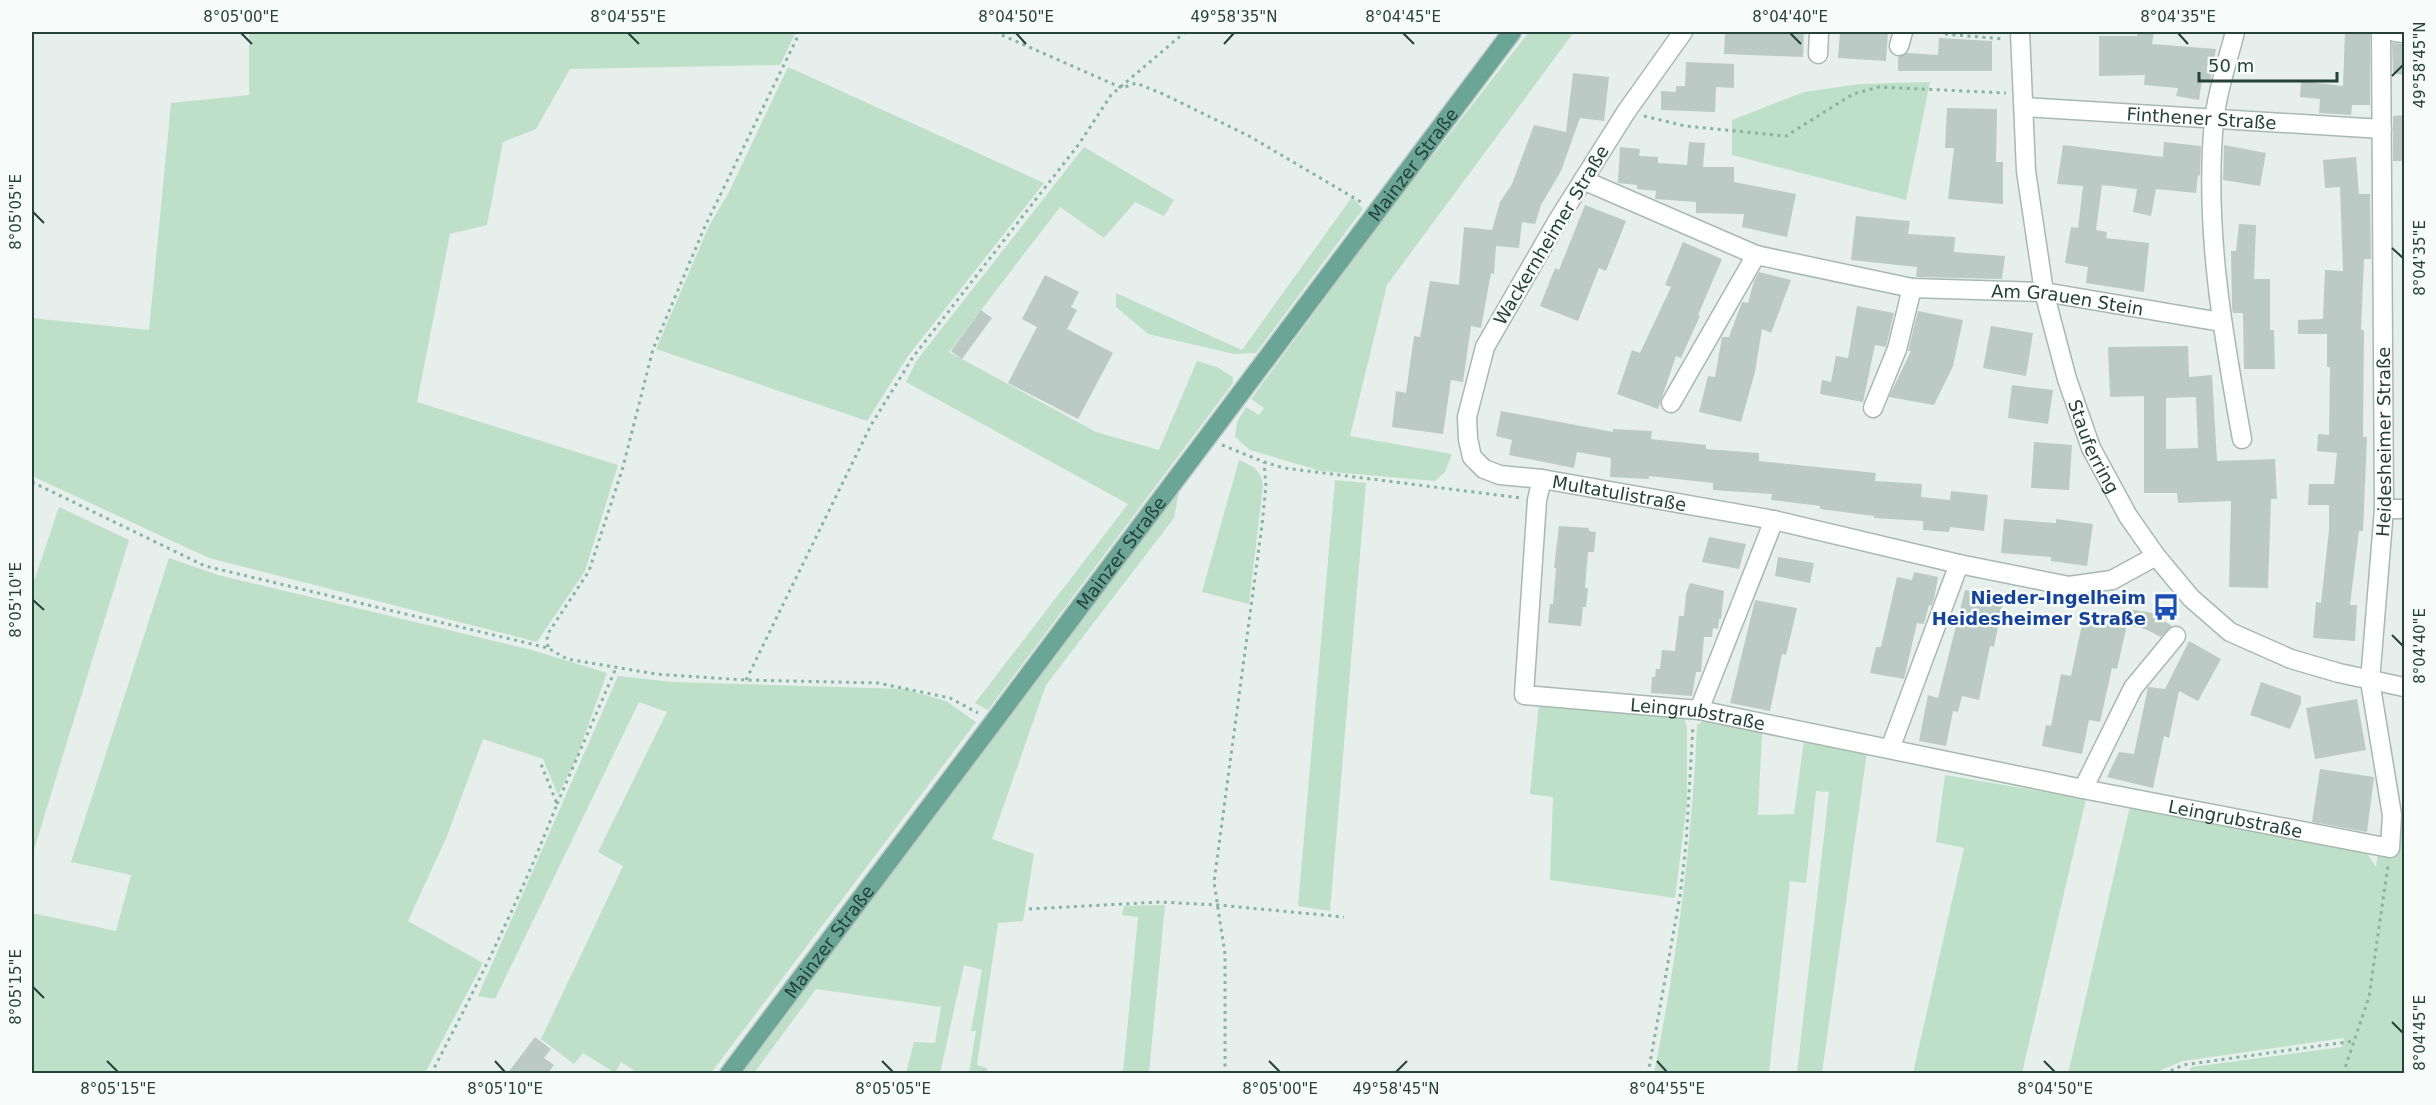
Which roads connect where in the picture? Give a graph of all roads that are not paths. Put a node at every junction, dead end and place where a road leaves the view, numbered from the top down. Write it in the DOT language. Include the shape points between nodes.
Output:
graph roads {
  1 [pos="1512,32"];
  2 [pos="1683,32"];
  3 [pos="1819,32"];
  4 [pos="2235,32"];
  5 [pos="2381,32"];
  6 [pos="2395,32"];
  7 [pos="2404,33"];
  8 [pos="2021,36"];
  9 [pos="1818,54"];
  10 [pos="2024,107"];
  11 [pos="2214,119"];
  12 [pos="2382,129"];
  13 [pos="1583,180"];
  14 [pos="1756,255"];
  15 [pos="1912,288"];
  16 [pos="2044,292"];
  17 [pos="2221,322"];
  18 [pos="1671,403"];
  19 [pos="1873,408"];
  20 [pos="2242,439"];
  21 [pos="1472,457"];
  22 [pos="1542,479"];
  23 [pos="2384,509"];
  24 [pos="2404,509"];
  25 [pos="1773,520"];
  26 [pos="2156,556"];
  27 [pos="1959,564"];
  28 [pos="2176,636"];
  29 [pos="2370,681"];
  30 [pos="2404,687"];
  31 [pos="1699,710"];
  32 [pos="1890,749"];
  33 [pos="2083,789"];
  34 [pos="2390,848"];
  35 [pos="729,1074"];
  1 -- 35 [label="main road, Mainzer Straße"];
  2 -- 13 [label="street, Wackernheimer Straße"];
  3 -- 9 [label="street"];
  4 -- 11 [label="street"];
  5 -- 12 [label="street, Heidesheimer Straße"];
  6 -- 7 [label="street"];
  8 -- 10 [label="street, Stauferring"];
  10 -- 11 [label="street, Finthener Straße"];
  10 -- 16 [label="street, Stauferring" via="2026,171"];
  11 -- 12 [label="street, Finthener Straße"];
  11 -- 17 [label="street" via="2212,223"];
  12 -- 23 [label="street, Heidesheimer Straße"];
  13 -- 14 [label="street, Am Grauen Stein"];
  13 -- 21 [label="street, Wackernheimer Straße" via="1485,346 1467,417"];
  14 -- 15 [label="street, Am Grauen Stein"];
  14 -- 18 [label="street"];
  15 -- 16 [label="street, Am Grauen Stein"];
  15 -- 19 [label="street" via="1897,349"];
  16 -- 17 [label="street, Am Grauen Stein"];
  16 -- 26 [label="street, Stauferring" via="2067,379 2091,448 2128,516"];
  17 -- 20 [label="street"];
  21 -- 22 [label="street, Multatulistraße" via="1484,469 1500,476"];
  22 -- 25 [label="street, Multatulistraße"];
  22 -- 31 [label="street, Leingrubstraße" via="1537,500 1524,695"];
  23 -- 24 [label="street"];
  23 -- 29 [label="street, Heidesheimer Straße"];
  25 -- 27 [label="street, Multatulistraße"];
  25 -- 31 [label="street"];
  26 -- 27 [label="street, Multatulistraße" via="2112,580 2069,586"];
  26 -- 29 [label="street, Stauferring" via="2191,598 2230,632 2291,659"];
  27 -- 32 [label="street"];
  28 -- 33 [label="street" via="2133,688"];
  29 -- 30 [label="street, Stauferring"];
  29 -- 34 [label="street, Heidesheimer Straße" via="2392,815"];
  31 -- 32 [label="street, Leingrubstraße"];
  32 -- 33 [label="street, Leingrubstraße"];
  33 -- 34 [label="street, Leingrubstraße"];
}
